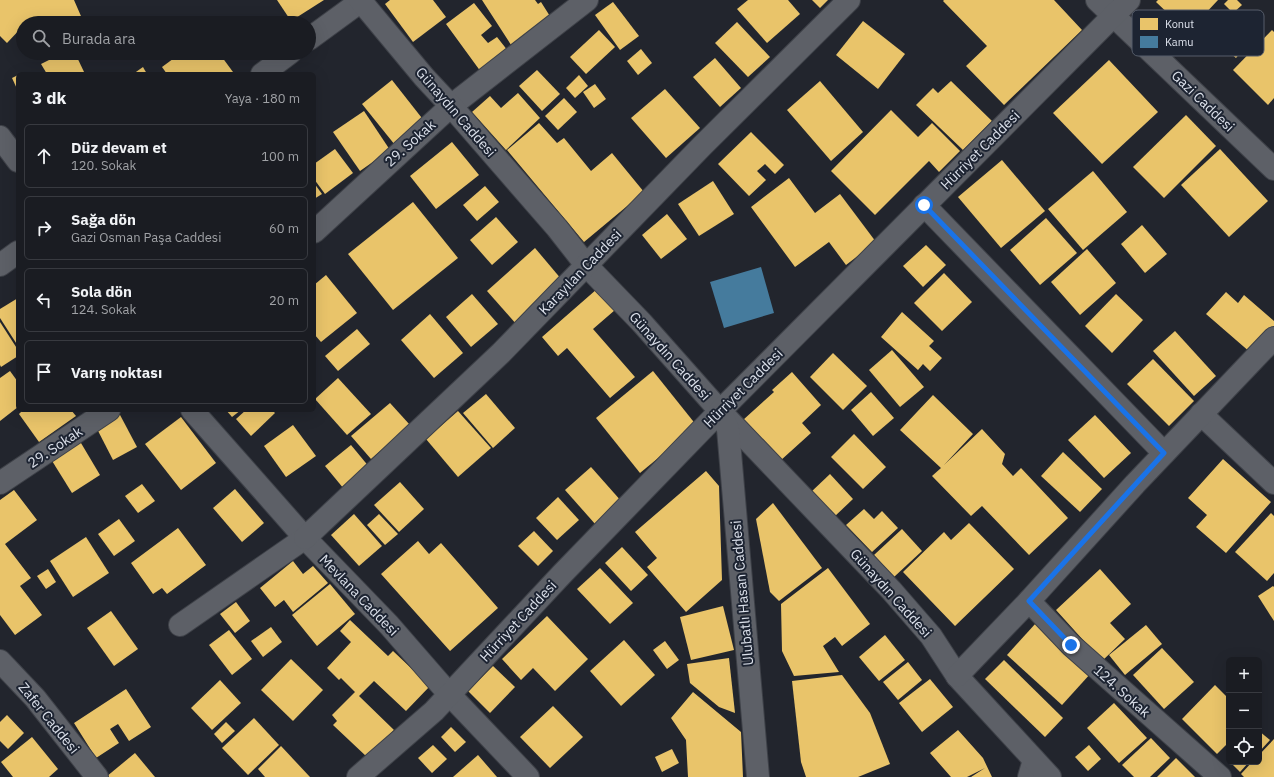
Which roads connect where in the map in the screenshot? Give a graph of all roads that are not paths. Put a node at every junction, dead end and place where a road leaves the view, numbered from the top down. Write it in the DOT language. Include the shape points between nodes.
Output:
graph roads {
  1 [pos="587,0"];
  2 [pos="849,0"];
  3 [pos="1097,0"];
  4 [pos="1129,0"];
  5 [pos="361,1"];
  6 [pos="562,7"];
  7 [pos="1113,16"];
  8 [pos="316,34"];
  9 [pos="1132,34"];
  10 [pos="1155,56"];
  11 [pos="281,60"];
  12 [pos="265,72"];
  13 [pos="451,106"];
  14 [pos="0,137"];
  15 [pos="16,158"];
  16 [pos="1274,169"];
  17 [pos="924,205"];
  18 [pos="316,230"];
  19 [pos="16,253"];
  20 [pos="0,265"];
  21 [pos="586,265"];
  22 [pos="1274,338"];
  23 [pos="720,411"];
  24 [pos="106,412"];
  25 [pos="194,412"];
  26 [pos="1201,414"];
  27 [pos="1164,453"];
  28 [pos="0,483"];
  29 [pos="1274,483"];
  30 [pos="305,538"];
  31 [pos="1029,601"];
  32 [pos="180,625"];
  33 [pos="0,661"];
  34 [pos="958,676"];
  35 [pos="449,694"];
  36 [pos="1031,768"];
  37 [pos="97,777"];
  38 [pos="358,777"];
  39 [pos="528,777"];
  40 [pos="758,777"];
  41 [pos="1050,777"];
  42 [pos="1220,777"];
  1 -- 6 [label="street, 29. Sokak"];
  2 -- 21 [label="street, Karayılan Caddesi"];
  3 -- 7 [label="street, Gazi Caddesi"];
  4 -- 7 [label="street, Hürriyet Caddesi"];
  5 -- 8 [label="street"];
  5 -- 13 [label="street, Günaydın Caddesi"];
  6 -- 13 [label="street, 29. Sokak"];
  7 -- 9 [label="street, Gazi Caddesi"];
  7 -- 17 [label="street, Hürriyet Caddesi"];
  10 -- 16 [label="street, Gazi Caddesi"];
  11 -- 12 [label="street"];
  13 -- 18 [label="street, 29. Sokak"];
  13 -- 21 [label="street, Günaydın Caddesi"];
  14 -- 15 [label="street"];
  17 -- 23 [label="street, Hürriyet Caddesi"];
  17 -- 27 [label="street"];
  19 -- 20 [label="street"];
  21 -- 23 [label="street, Günaydın Caddesi" via="642,323"];
  21 -- 30 [label="street, Karayılan Caddesi" via="501,353"];
  22 -- 26 [label="street"];
  23 -- 34 [label="street, Günaydın Caddesi" via="891,590 931,636"];
  23 -- 35 [label="street, Hürriyet Caddesi"];
  23 -- 40 [label="street, Ulubatlı Hasan Caddesi" via="728,429"];
  24 -- 28 [label="street, 29. Sokak"];
  25 -- 30 [label="street, Mevlana Caddesi"];
  26 -- 27 [label="street"];
  26 -- 29 [label="street"];
  27 -- 31 [label="street"];
  30 -- 32 [label="street, Karayılan Caddesi"];
  30 -- 35 [label="street, Mevlana Caddesi" via="389,625"];
  31 -- 34 [label="street"];
  31 -- 42 [label="street, 124. Sokak" via="1071,645"];
  33 -- 37 [label="street, Zafer Caddesi" via="35,698"];
  34 -- 36 [label="street, Günaydın Caddesi"];
  35 -- 38 [label="street, Hürriyet Caddesi"];
  35 -- 39 [label="street, Mevlana Caddesi"];
  36 -- 41 [label="street, Günaydın Caddesi"];
}
